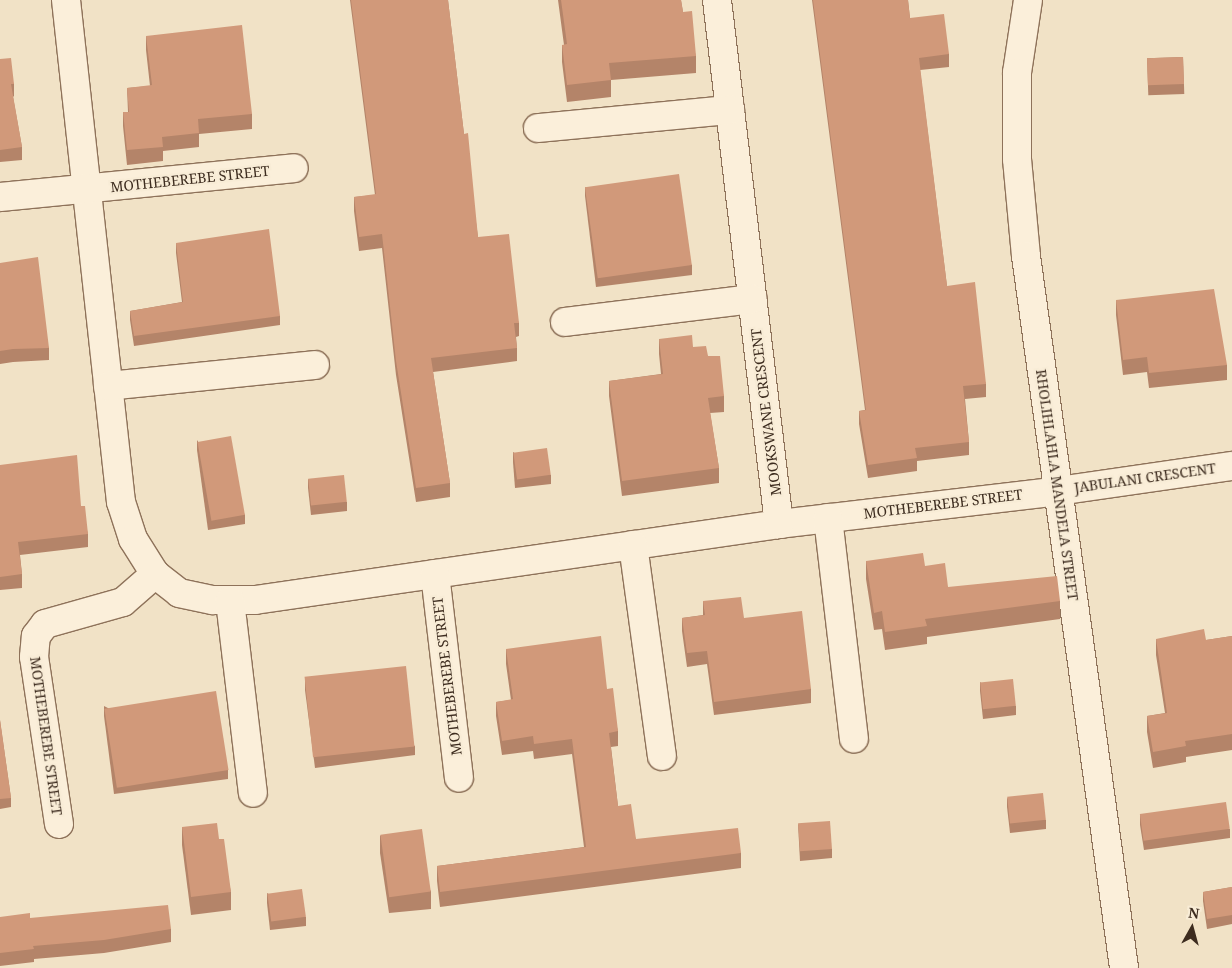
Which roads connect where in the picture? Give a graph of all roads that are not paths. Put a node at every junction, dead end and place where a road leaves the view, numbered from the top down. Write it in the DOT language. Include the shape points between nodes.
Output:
graph roads {
  1 [pos="66,0"];
  2 [pos="717,0"];
  3 [pos="1028,0"];
  4 [pos="730,110"];
  5 [pos="538,128"];
  6 [pos="294,168"];
  7 [pos="87,190"];
  8 [pos="0,197"];
  9 [pos="753,299"];
  10 [pos="565,322"];
  11 [pos="315,365"];
  12 [pos="108,386"];
  13 [pos="1232,466"];
  14 [pos="1058,491"];
  15 [pos="828,518"];
  16 [pos="779,524"];
  17 [pos="633,545"];
  18 [pos="155,574"];
  19 [pos="435,574"];
  20 [pos="230,601"];
  21 [pos="854,738"];
  22 [pos="662,756"];
  23 [pos="459,778"];
  24 [pos="253,793"];
  25 [pos="59,824"];
  26 [pos="1124,968"];
  1 -- 7 [label="street, MOTHEBEREBE STREET"];
  2 -- 4 [label="street, MOOKSWANE CRESCENT"];
  3 -- 14 [label="street, RHOLIHLAHLA MANDELA STREET" via="1017,73 1017,158 1026,256"];
  4 -- 5 [label="street"];
  4 -- 9 [label="street, MOOKSWANE CRESCENT"];
  6 -- 7 [label="street, MOTHEBEREBE STREET"];
  7 -- 8 [label="street, MOTHEBEREBE STREET"];
  7 -- 12 [label="street, MOTHEBEREBE STREET"];
  9 -- 10 [label="street"];
  9 -- 16 [label="street, MOOKSWANE CRESCENT"];
  11 -- 12 [label="street"];
  12 -- 18 [label="street, MOTHEBEREBE STREET" via="121,502 133,540"];
  13 -- 14 [label="street, JABULANI CRESCENT"];
  14 -- 15 [label="street, MOTHEBEREBE STREET"];
  14 -- 26 [label="street, RHOLIHLAHLA MANDELA STREET"];
  15 -- 16 [label="street, MOTHEBEREBE STREET"];
  15 -- 21 [label="street"];
  16 -- 17 [label="street, MOTHEBEREBE STREET"];
  17 -- 19 [label="street, MOTHEBEREBE STREET"];
  17 -- 22 [label="street"];
  18 -- 20 [label="street, MOTHEBEREBE STREET" via="179,592"];
  18 -- 25 [label="street, MOTHEBEREBE STREET" via="124,602 45,624 36,636 34,657"];
  19 -- 20 [label="street, MOTHEBEREBE STREET"];
  19 -- 23 [label="street, MOTHEBEREBE STREET"];
  20 -- 24 [label="street"];
}
